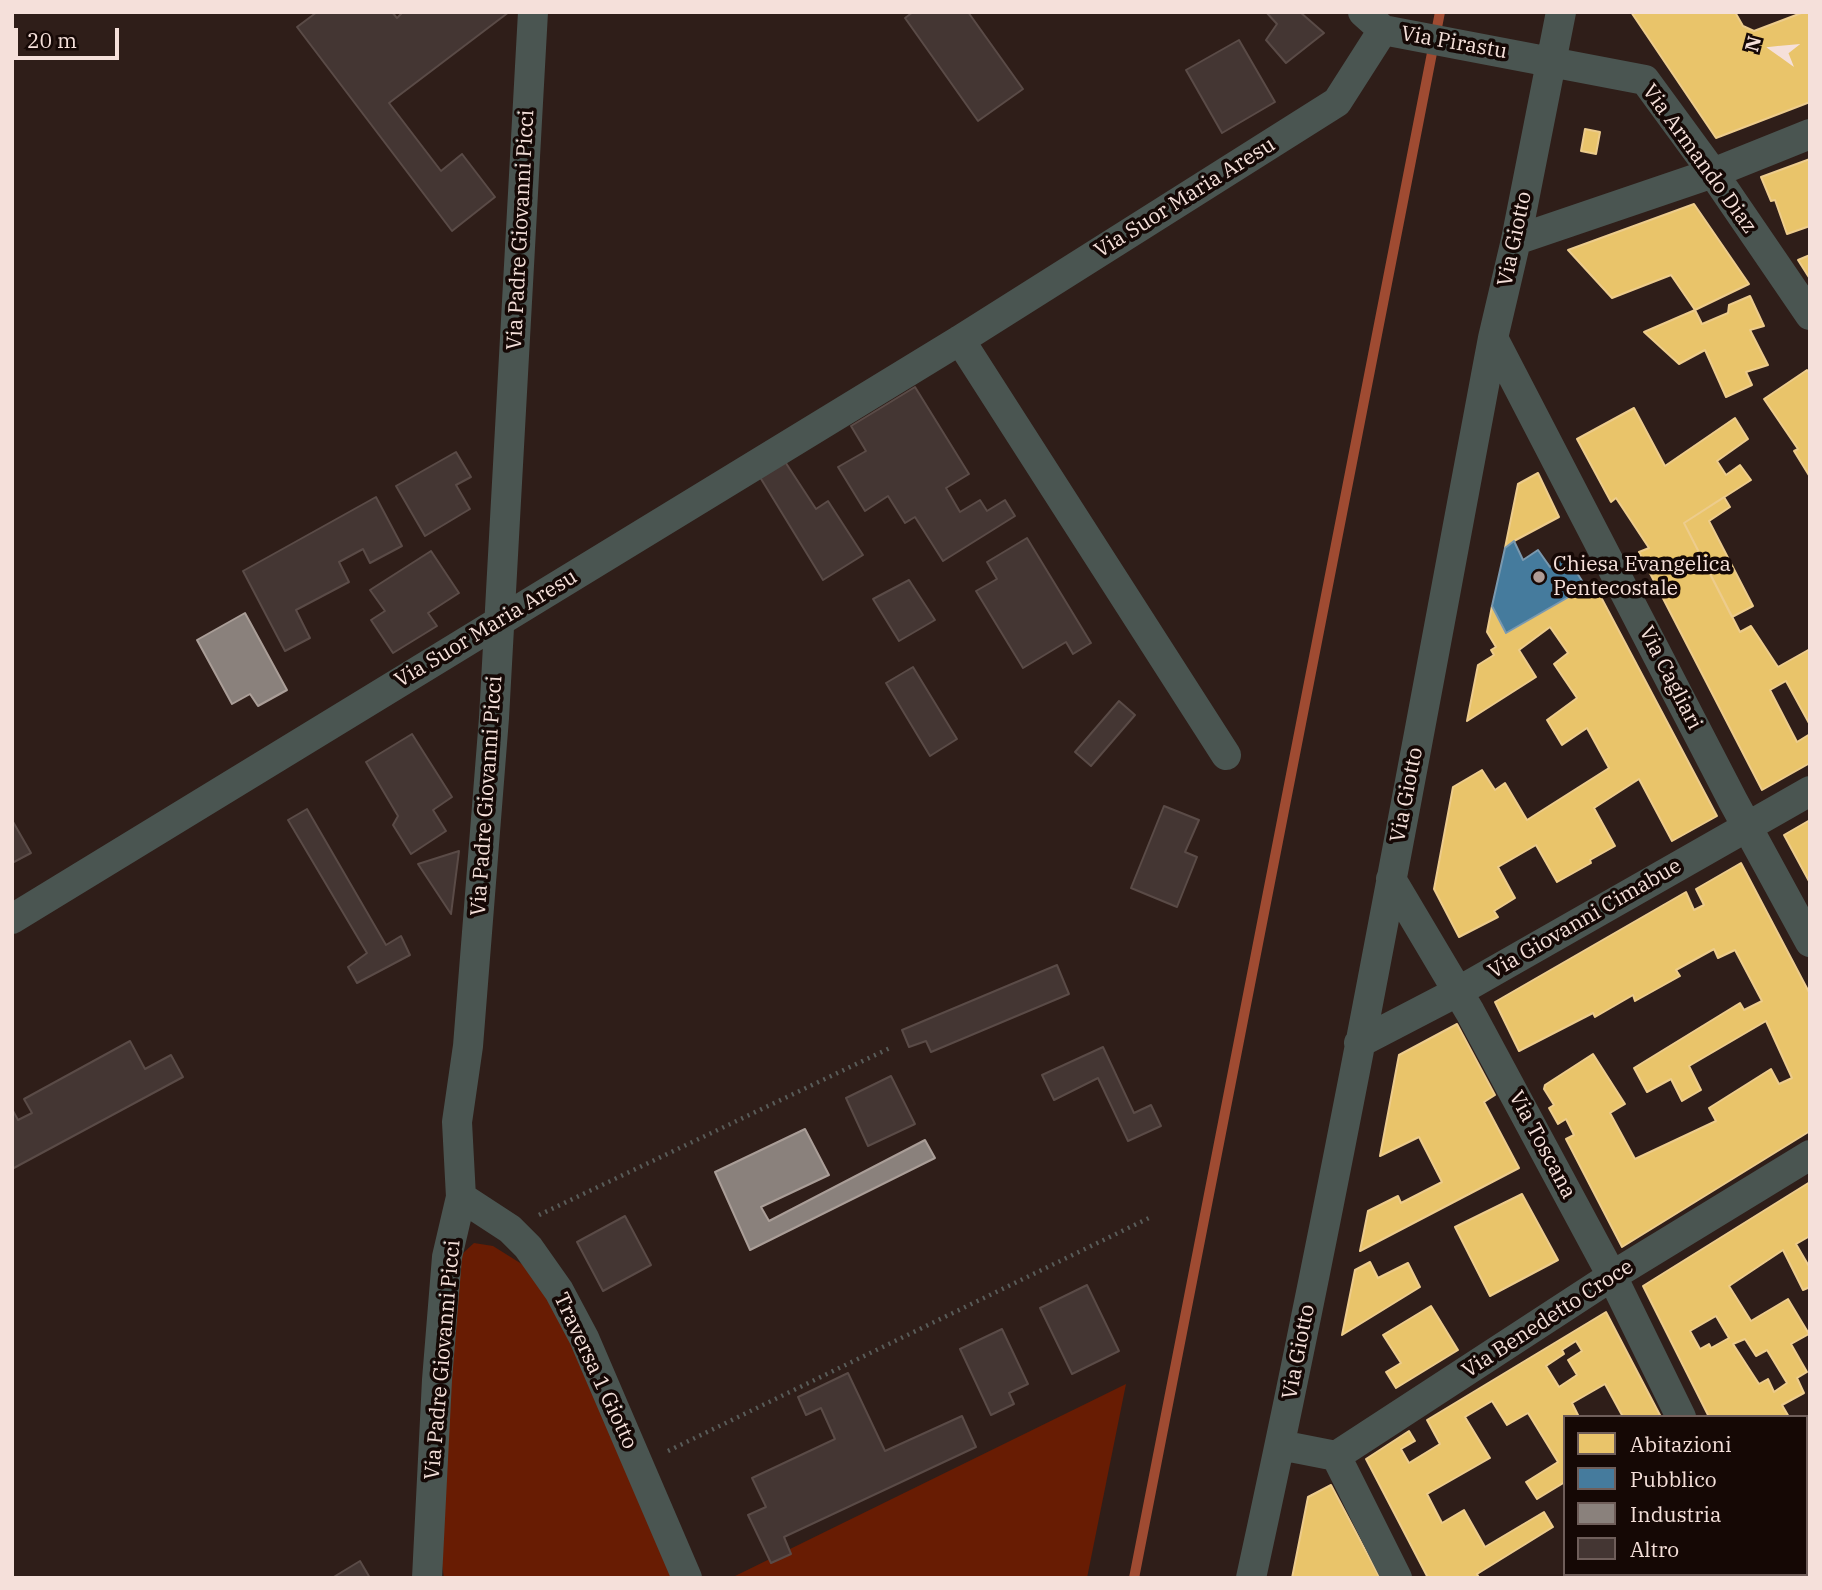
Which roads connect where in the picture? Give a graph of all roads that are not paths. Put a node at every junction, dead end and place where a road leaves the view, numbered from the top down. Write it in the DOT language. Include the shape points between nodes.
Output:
graph roads {
  1 [pos="533,12"];
  2 [pos="1561,12"];
  3 [pos="1384,25"];
  4 [pos="1551,60"];
  5 [pos="1810,135"];
  6 [pos="1713,173"];
  7 [pos="1516,240"];
  8 [pos="1810,315"];
  9 [pos="1493,338"];
  10 [pos="960,340"];
  11 [pos="499,622"];
  12 [pos="1226,755"];
  13 [pos="1810,791"];
  14 [pos="1747,827"];
  15 [pos="1391,880"];
  16 [pos="12,919"];
  17 [pos="1810,942"];
  18 [pos="1459,991"];
  19 [pos="1359,1043"];
  20 [pos="1810,1155"];
  21 [pos="461,1197"];
  22 [pos="1612,1276"];
  23 [pos="1680,1415"];
  24 [pos="1280,1445"];
  25 [pos="1336,1456"];
  26 [pos="426,1578"];
  27 [pos="688,1578"];
  28 [pos="1251,1578"];
  29 [pos="1397,1578"];
  1 -- 11 [label="street, Via Padre Giovanni Picci"];
  2 -- 4 [label="street, Via Giotto"];
  3 -- 4 [label="street, Via Pirastu"];
  3 -- 10 [label="street, Via Suor Maria Aresu" via="1337,102"];
  4 -- 6 [label="street, Via Armando Diaz" via="1645,80"];
  4 -- 7 [label="street, Via Giotto"];
  5 -- 6 [label="street"];
  6 -- 7 [label="street"];
  6 -- 8 [label="street, Via Armando Diaz"];
  7 -- 9 [label="street, Via Giotto"];
  9 -- 14 [label="street, Via Cagliari"];
  9 -- 15 [label="street, Via Giotto"];
  10 -- 11 [label="street, Via Suor Maria Aresu"];
  10 -- 12 [label="street"];
  11 -- 16 [label="street, Via Suor Maria Aresu"];
  11 -- 21 [label="street, Via Padre Giovanni Picci" via="468,1046 457,1122"];
  13 -- 14 [label="street, Via Giovanni Cimabue"];
  14 -- 17 [label="street, Via Cagliari"];
  14 -- 18 [label="street, Via Giovanni Cimabue"];
  15 -- 18 [label="street, Via Toscana"];
  15 -- 19 [label="street, Via Giotto"];
  18 -- 19 [label="street, Via Giovanni Cimabue"];
  18 -- 22 [label="street, Via Toscana"];
  19 -- 24 [label="street, Via Giotto"];
  20 -- 22 [label="street, Via Benedetto Croce"];
  21 -- 26 [label="street, Via Padre Giovanni Picci" via="447,1257"];
  21 -- 27 [label="street, Traversa 1 Giotto" via="510,1228 559,1291 584,1338"];
  22 -- 23 [label="street, Via Toscana"];
  22 -- 25 [label="street, Via Benedetto Croce"];
  24 -- 25 [label="street"];
  24 -- 28 [label="street, Via Giotto"];
  25 -- 29 [label="street"];
}
